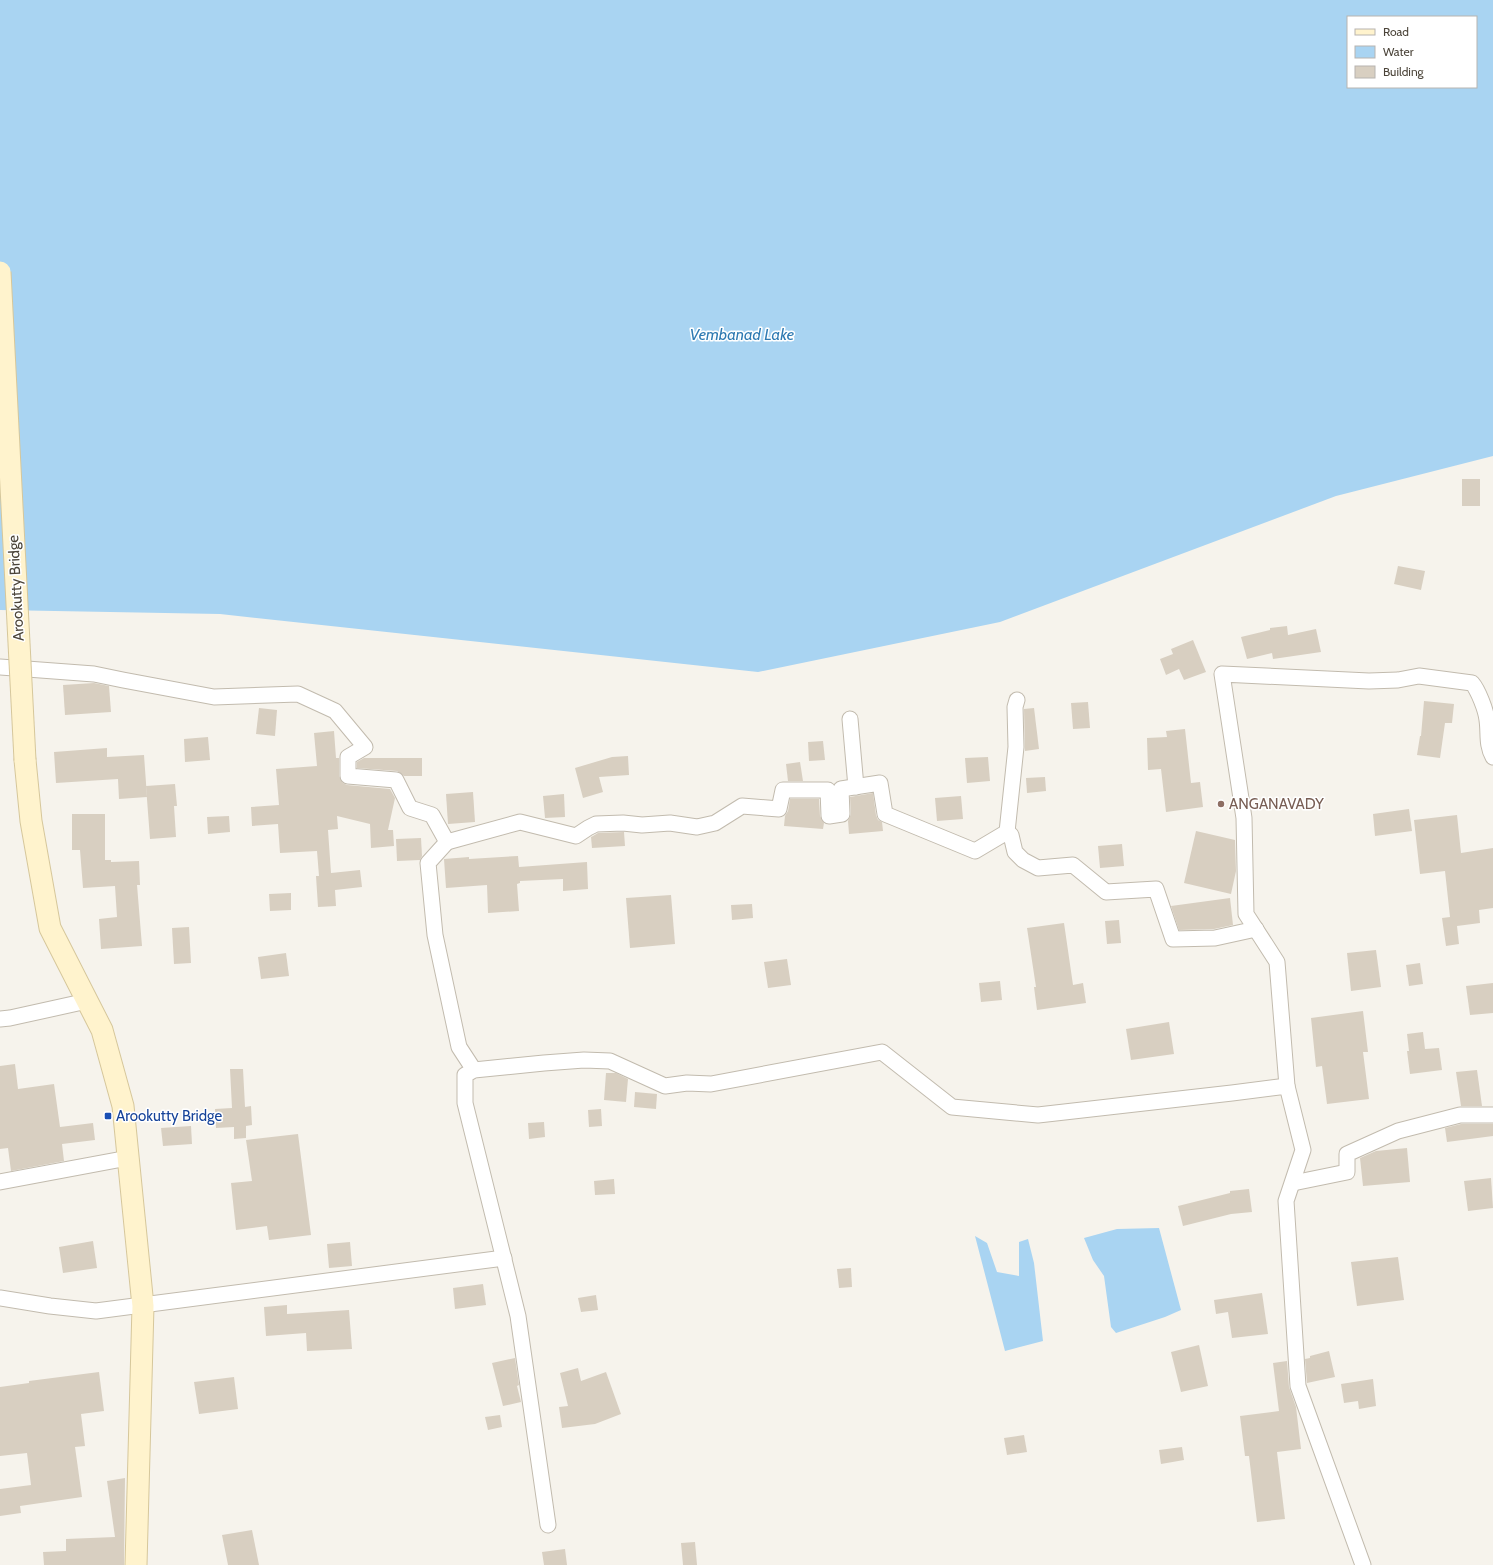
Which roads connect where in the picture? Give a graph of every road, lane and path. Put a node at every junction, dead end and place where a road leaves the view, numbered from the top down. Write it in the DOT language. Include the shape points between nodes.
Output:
graph roads {
  1 [pos="0,272"];
  2 [pos="0,667"];
  3 [pos="1017,700"];
  4 [pos="850,719"];
  5 [pos="1493,757"];
  6 [pos="856,787"];
  7 [pos="1007,832"];
  8 [pos="447,842"];
  9 [pos="1256,929"];
  10 [pos="87,1001"];
  11 [pos="0,1019"];
  12 [pos="474,1070"];
  13 [pos="1287,1086"];
  14 [pos="1493,1115"];
  15 [pos="128,1158"];
  16 [pos="0,1182"];
  17 [pos="1292,1183"];
  18 [pos="504,1258"];
  19 [pos="0,1298"];
  20 [pos="143,1306"];
  21 [pos="548,1525"];
  22 [pos="136,1565"];
  23 [pos="1363,1565"];
  1 -- 10 [label="main road, Arookutty Bridge, bridge" via="25,760 31,821 50,928"];
  2 -- 8 [label="street" via="94,674 214,697 298,694 335,711 365,747 348,756 348,776 396,780 410,808 432,815"];
  3 -- 7 [label="street" via="1016,747"];
  4 -- 6 [label="street"];
  5 -- 9 [label="street" via="1488,746 1487,719 1472,683 1419,676 1369,681 1222,674 1244,818 1246,914"];
  6 -- 7 [label="street" via="880,783 885,814 975,851"];
  6 -- 8 [label="street" via="841,789 842,814 829,816 828,790 783,790 779,809 742,806 715,823 697,827 670,823 596,824 576,836 520,822"];
  7 -- 9 [label="street" via="1011,835 1015,852 1038,868 1073,865 1106,892 1156,889 1173,939 1215,938"];
  8 -- 12 [label="street" via="428,863 435,935 460,1047"];
  9 -- 13 [label="street" via="1277,962"];
  10 -- 11 [label="street"];
  10 -- 15 [label="main road, Arookutty Bridge" via="102,1030 123,1106"];
  12 -- 13 [label="street" via="584,1060 610,1061 665,1086 687,1083 711,1084 882,1052 952,1107 1038,1115"];
  12 -- 18 [label="street" via="465,1075 465,1103"];
  13 -- 17 [label="street" via="1303,1150"];
  14 -- 17 [label="street" via="1460,1115 1398,1131 1347,1154 1347,1172"];
  15 -- 16 [label="street"];
  15 -- 20 [label="main road, Arookutty Bridge"];
  17 -- 23 [label="street" via="1286,1201 1298,1386"];
  18 -- 20 [label="street"];
  18 -- 21 [label="street" via="518,1316"];
  19 -- 20 [label="street" via="96,1311"];
  20 -- 22 [label="main road, Arookutty Bridge"];
}
